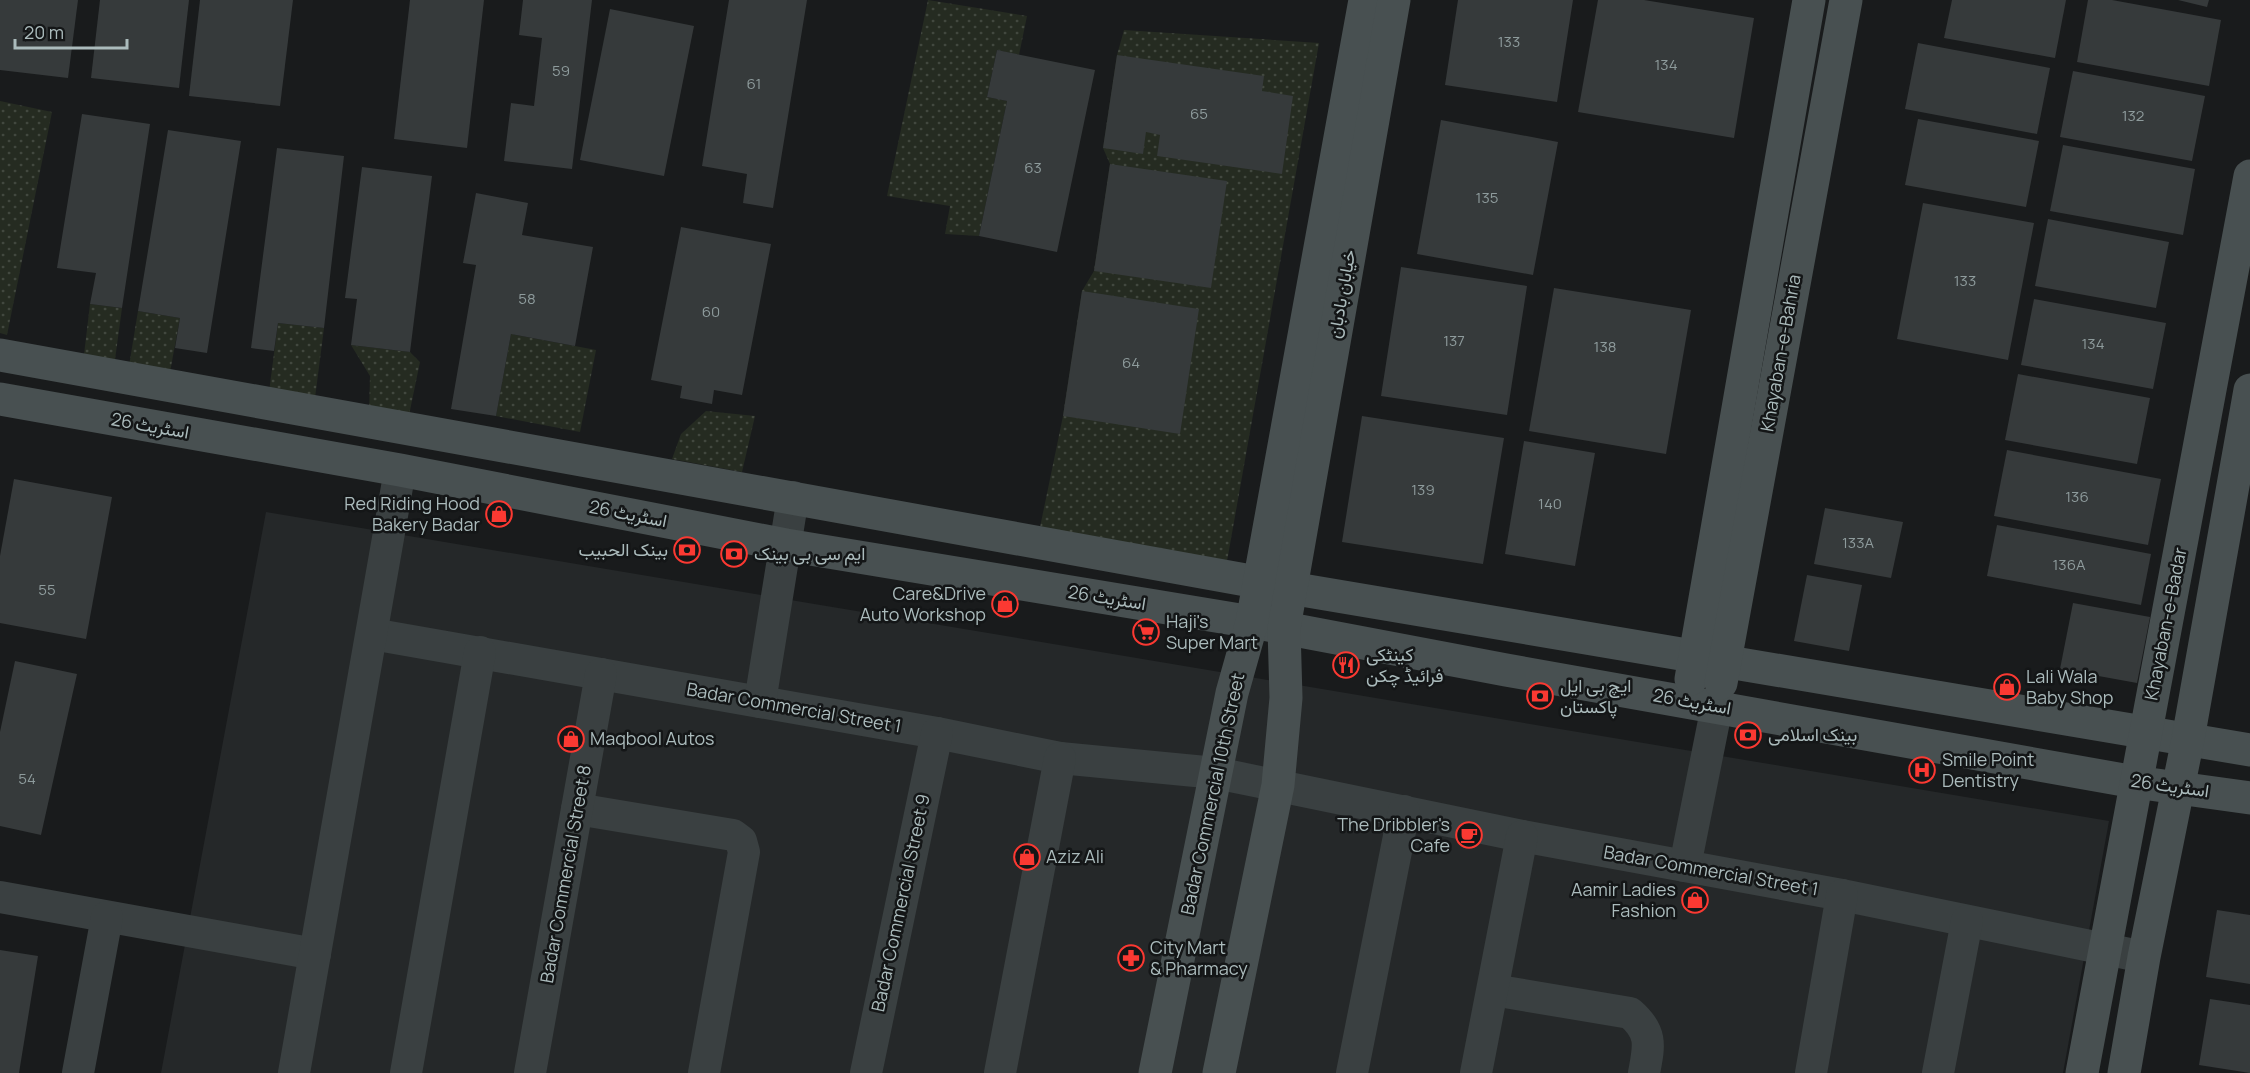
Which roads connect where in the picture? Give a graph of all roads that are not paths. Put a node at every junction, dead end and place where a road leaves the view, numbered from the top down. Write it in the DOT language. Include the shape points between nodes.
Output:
graph roads {
  1 [pos="1809,0"];
  2 [pos="1846,0"];
  3 [pos="1374,1"];
  4 [pos="2250,176"];
  5 [pos="0,355"];
  6 [pos="2250,390"];
  7 [pos="0,399"];
  8 [pos="400,470"];
  9 [pos="793,497"];
  10 [pos="786,545"];
  11 [pos="1274,585"];
  12 [pos="1252,622"];
  13 [pos="1284,628"];
  14 [pos="372,634"];
  15 [pos="480,652"];
  16 [pos="1710,660"];
  17 [pos="601,674"];
  18 [pos="760,702"];
  19 [pos="1702,704"];
  20 [pos="937,733"];
  21 [pos="2145,733"];
  22 [pos="2188,739"];
  23 [pos="2250,750"];
  24 [pos="1060,758"];
  25 [pos="1216,774"];
  26 [pos="2135,782"];
  27 [pos="1278,785"];
  28 [pos="2178,786"];
  29 [pos="2250,798"];
  30 [pos="577,809"];
  31 [pos="1404,811"];
  32 [pos="1522,836"];
  33 [pos="1685,866"];
  34 [pos="1842,895"];
  35 [pos="0,897"];
  36 [pos="107,917"];
  37 [pos="1967,921"];
  38 [pos="2104,949"];
  39 [pos="315,954"];
  40 [pos="2144,957"];
  41 [pos="1493,990"];
  42 [pos="78,1073"];
  43 [pos="294,1073"];
  44 [pos="406,1073"];
  45 [pos="530,1073"];
  46 [pos="704,1073"];
  47 [pos="866,1073"];
  48 [pos="1000,1073"];
  49 [pos="1155,1073"];
  50 [pos="1219,1073"];
  51 [pos="1352,1073"];
  52 [pos="1476,1073"];
  53 [pos="1644,1073"];
  54 [pos="1811,1073"];
  55 [pos="1938,1073"];
  56 [pos="2082,1073"];
  57 [pos="2124,1073"];
  1 -- 16 [label="main road, Khayaban-e-Bahria"];
  2 -- 16 [label="main road, Khayaban-e-Bahria"];
  3 -- 11 [label="main road, خیابان بادبان"];
  4 -- 21 [label="main road, Khayaban-e-Badar"];
  5 -- 9 [label="main road"];
  6 -- 22 [label="main road"];
  7 -- 8 [label="main road, اسٹریٹ 26"];
  8 -- 10 [label="main road, اسٹریٹ 26"];
  8 -- 14 [label="street"];
  9 -- 10 [label="street"];
  9 -- 11 [label="main road"];
  10 -- 12 [label="main road, اسٹریٹ 26"];
  10 -- 18 [label="street"];
  11 -- 12 [label="main road, Badar Commercial 10th Street"];
  11 -- 13 [label="main road"];
  11 -- 16 [label="main road"];
  12 -- 13 [label="main road, اسٹریٹ 26"];
  12 -- 25 [label="main road, Badar Commercial 10th Street" via="1232,693"];
  13 -- 19 [label="main road, اسٹریٹ 26"];
  13 -- 27 [label="main road" via="1286,698"];
  14 -- 15 [label="street, Badar Commercial Street 1"];
  14 -- 39 [label="street"];
  15 -- 17 [label="street, Badar Commercial Street 1"];
  15 -- 44 [label="street"];
  16 -- 19 [label="main road, Khayaban-e-Bahria"];
  16 -- 21 [label="main road"];
  17 -- 18 [label="street, Badar Commercial Street 1"];
  17 -- 30 [label="street, Badar Commercial Street 8"];
  18 -- 20 [label="street, Badar Commercial Street 1"];
  19 -- 26 [label="main road, اسٹریٹ 26"];
  19 -- 33 [label="street"];
  20 -- 24 [label="street, Badar Commercial Street 1"];
  20 -- 47 [label="street, Badar Commercial Street 9"];
  21 -- 22 [label="main road"];
  21 -- 26 [label="main road, Khayaban-e-Badar"];
  22 -- 23 [label="main road"];
  22 -- 28 [label="main road"];
  24 -- 25 [label="street, Badar Commercial Street 1"];
  24 -- 48 [label="street"];
  25 -- 27 [label="street, Badar Commercial Street 1"];
  25 -- 49 [label="main road, Badar Commercial 10th Street"];
  26 -- 28 [label="main road, اسٹریٹ 26"];
  26 -- 38 [label="main road, Khayaban-e-Badar"];
  27 -- 31 [label="street, Badar Commercial Street 1"];
  27 -- 50 [label="main road"];
  28 -- 29 [label="main road, اسٹریٹ 26"];
  28 -- 40 [label="main road"];
  30 -- 45 [label="street, Badar Commercial Street 8"];
  30 -- 46 [label="street" via="733,835 741,841 744,852"];
  31 -- 32 [label="street, Badar Commercial Street 1"];
  31 -- 51 [label="street"];
  32 -- 33 [label="street, Badar Commercial Street 1"];
  32 -- 41 [label="street"];
  33 -- 34 [label="street, Badar Commercial Street 1"];
  34 -- 37 [label="street, Badar Commercial Street 1"];
  34 -- 54 [label="street"];
  35 -- 36 [label="street"];
  36 -- 39 [label="street"];
  36 -- 42 [label="street"];
  37 -- 38 [label="street, Badar Commercial Street 1"];
  37 -- 55 [label="street"];
  38 -- 40 [label="street, Badar Commercial Street 1"];
  38 -- 56 [label="main road, Khayaban-e-Badar"];
  39 -- 43 [label="street"];
  40 -- 57 [label="main road"];
  41 -- 52 [label="street"];
  41 -- 53 [label="street" via="1630,1012 1647,1034"];
}
